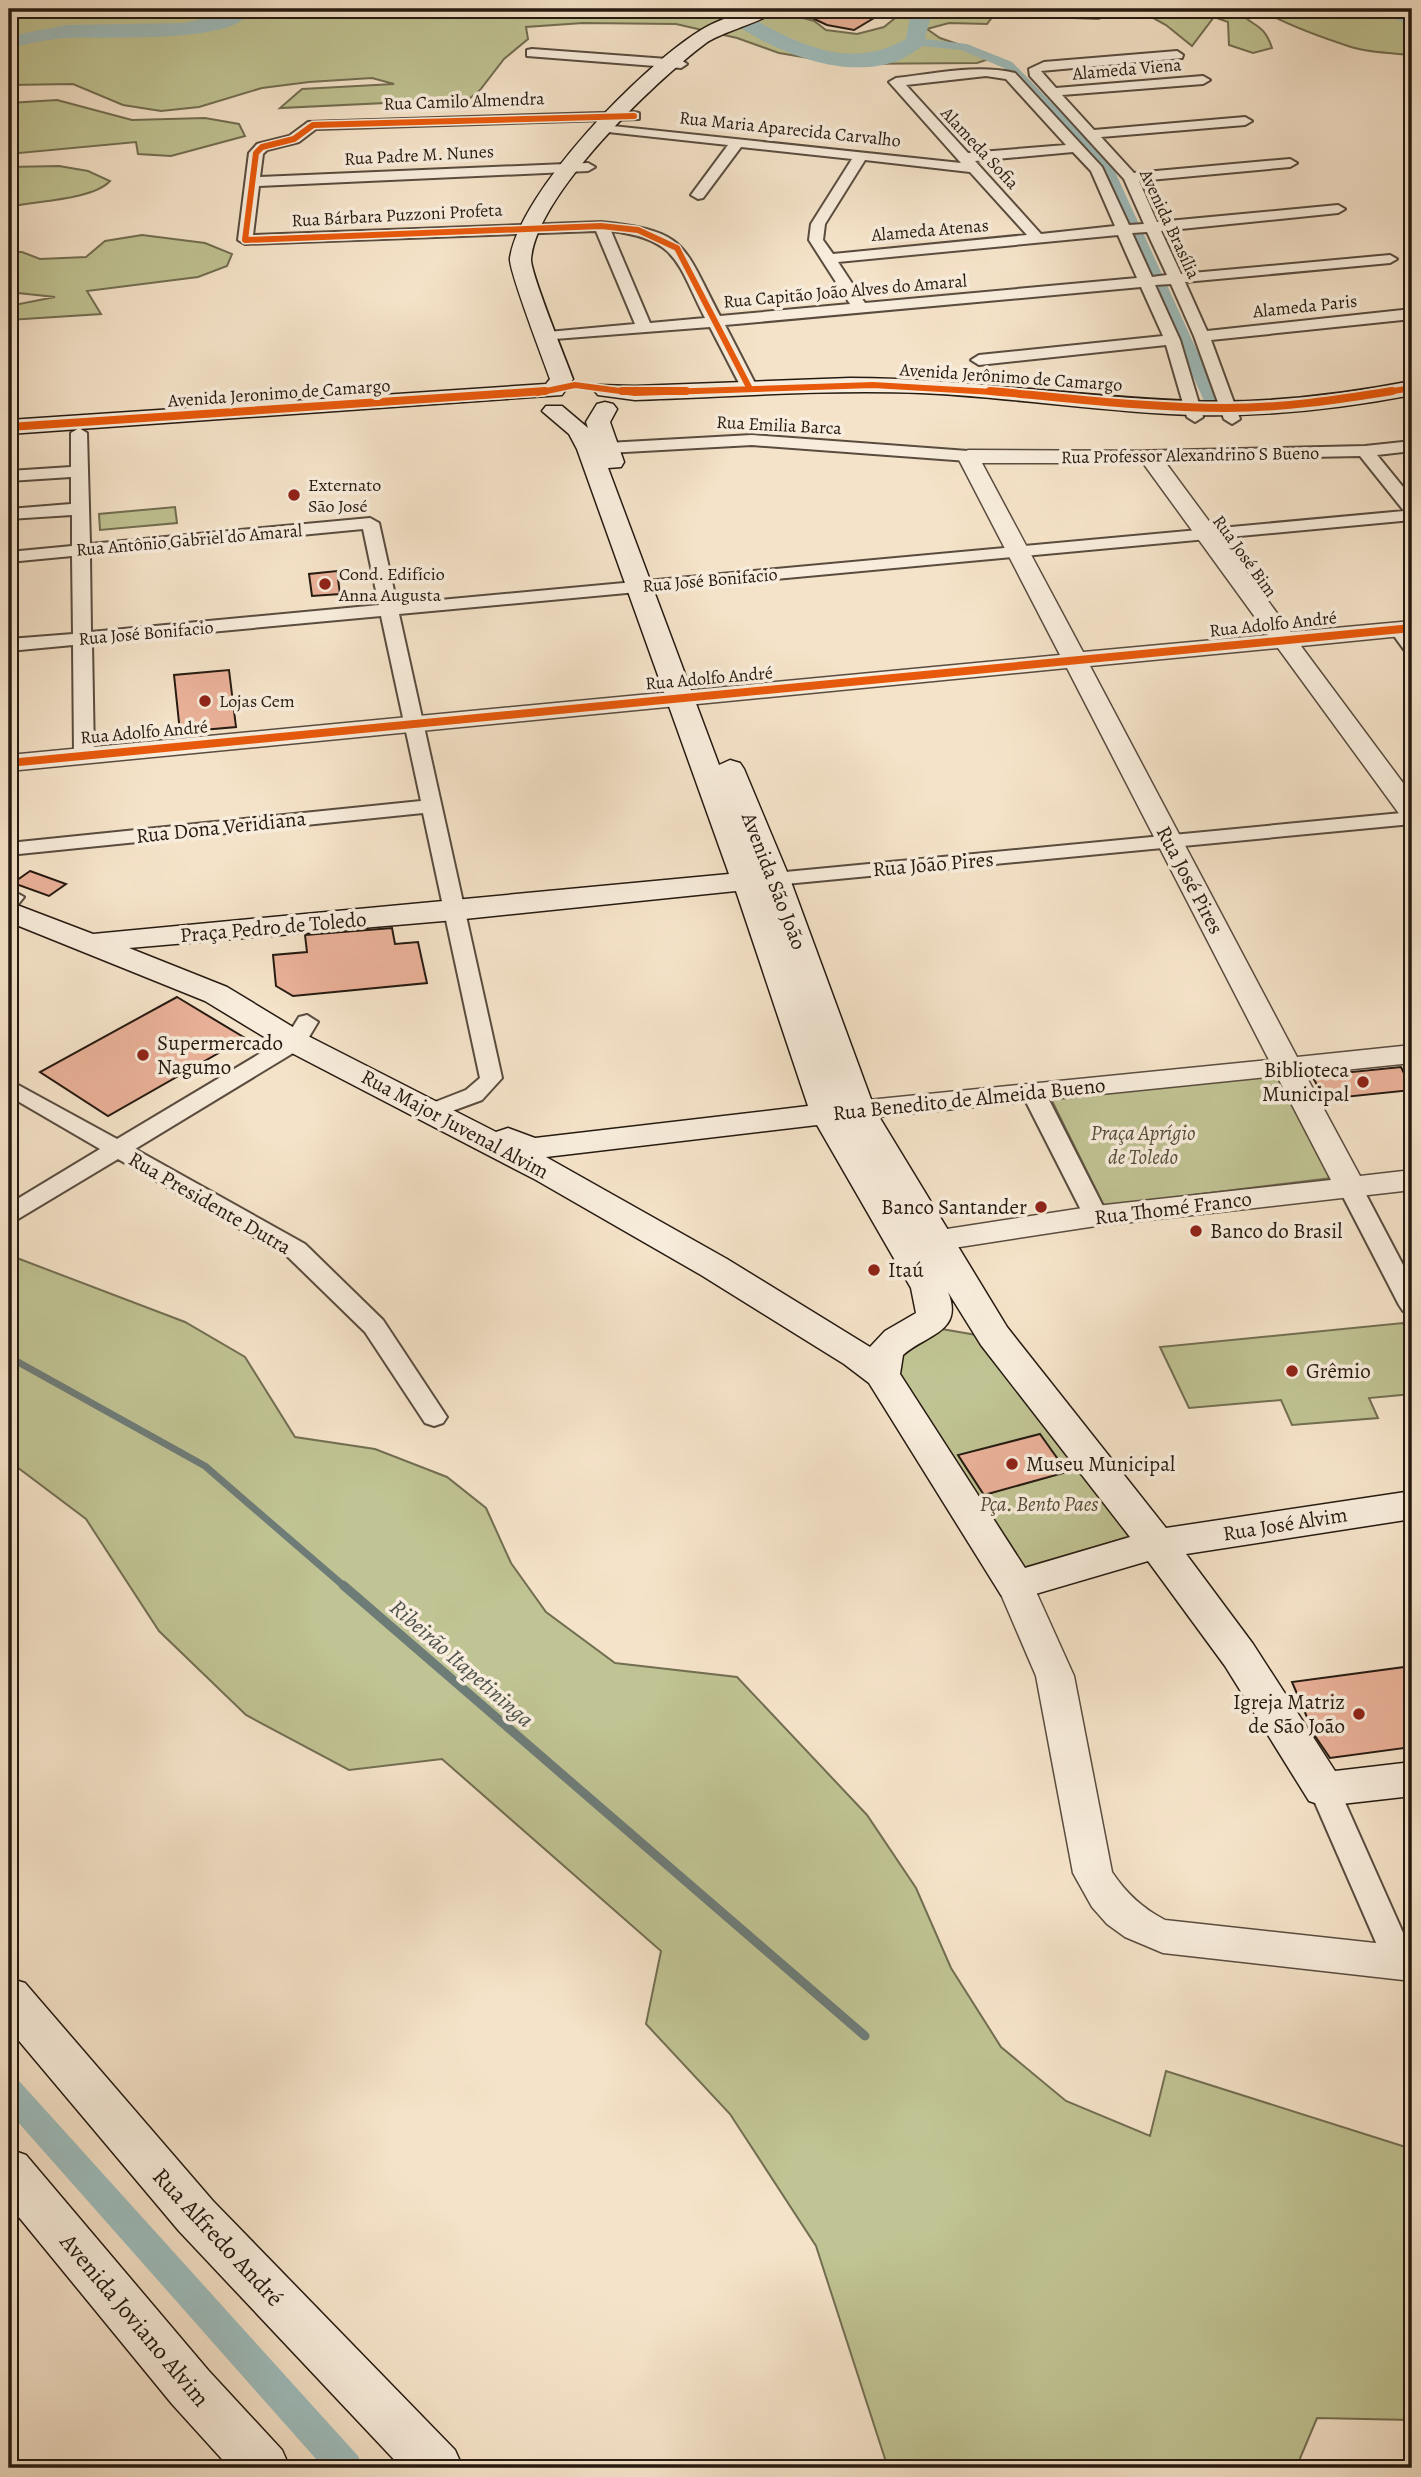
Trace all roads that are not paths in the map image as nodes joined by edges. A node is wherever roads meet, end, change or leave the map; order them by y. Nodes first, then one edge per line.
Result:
1 (768, 9) edge
2 (532, 52) dead end
3 (1177, 55) dead end
4 (677, 61) junction
5 (1202, 80) dead end
6 (896, 82) joint
7 (1054, 92) junction
8 (1245, 121) dead end
9 (611, 132) junction
10 (1093, 134) junction
11 (737, 142) junction
12 (1077, 148) junction
13 (861, 156) junction
14 (968, 163) junction
15 (1290, 163) dead end
16 (1130, 178) junction
17 (251, 182) junction
18 (698, 195) dead end
19 (1338, 209) dead end
20 (541, 226) junction
21 (601, 226) junction
22 (1137, 229) junction
23 (1038, 239) junction
24 (827, 259) junction
25 (1390, 259) dead end
26 (1172, 281) junction
27 (1149, 283) junction
28 (860, 309) junction
29 (1412, 314) edge
30 (714, 322) junction
31 (644, 328) junction
32 (556, 336) junction
33 (1202, 336) junction
34 (1172, 340) junction
35 (979, 360) dead end
36 (1412, 388) edge
37 (750, 389) junction
38 (605, 398) junction
39 (552, 400) junction
40 (1412, 400) edge
41 (1193, 413) junction
42 (1230, 414) junction
43 (9, 427) edge
44 (79, 433) junction
45 (9, 438) edge
46 (1412, 446) edge
47 (598, 448) junction
48 (1365, 451) junction
49 (968, 456) junction
50 (1149, 456) junction
51 (78, 472) junction
52 (9, 476) edge
53 (79, 509) junction
54 (1412, 509) edge
55 (9, 514) edge
56 (1412, 515) edge
57 (1206, 534) junction
58 (79, 550) junction
59 (1018, 551) junction
60 (9, 557) edge
61 (648, 586) junction
62 (390, 610) junction
63 (1408, 635) edge
64 (82, 639) junction
65 (1286, 641) junction
66 (9, 645) edge
67 (1076, 661) junction
68 (690, 698) junction
69 (415, 724) junction
70 (84, 755) junction
71 (9, 763) edge
72 (433, 806) junction
73 (1412, 815) edge
74 (1170, 841) junction
75 (9, 849) edge
76 (761, 880) junction
77 (10, 901) edge
78 (455, 911) junction
79 (130, 940) junction
80 (91, 942) junction
81 (301, 1032) junction
82 (1412, 1054) edge
83 (1288, 1067) junction
84 (9, 1088) edge
85 (1033, 1092) junction
86 (441, 1107) junction
87 (842, 1111) junction
88 (571, 1144) junction
89 (526, 1147) joint
90 (118, 1151) junction
91 (548, 1172) junction
92 (1412, 1180) edge
93 (1350, 1187) junction
94 (9, 1214) edge
95 (1096, 1216) junction
96 (934, 1241) junction
97 (1412, 1305) edge
98 (923, 1325) junction
99 (994, 1336) junction
100 (882, 1374) junction
101 (434, 1417) dead end
102 (1412, 1505) edge
103 (1157, 1544) junction
104 (1015, 1585) junction
105 (1412, 1779) edge
106 (1324, 1789) junction
107 (1406, 1962) edge
108 (9, 1997) edge
109 (9, 2170) edge
110 (264, 2468) edge
111 (437, 2468) edge

1 - 4 main road
2 - 4 street
3 - 7 street, Avenida Brasília
4 - 9 main road
5 - 7 street, Alameda Viena
6 - 12 street, Avenida Brasília
6 - 14 street, Alameda Sofia
7 - 10 street, Avenida Brasília
8 - 10 street
9 - 11 street, Rua Maria Aparecida Carvalho
9 - 17 street, Rua Padre M. Nunes
9 - 17 street, Rua Camilo Almendra
9 - 20 main road
10 - 16 street, Avenida Brasília
11 - 13 street, Rua Maria Aparecida Carvalho
11 - 18 street
12 - 14 street, Rua Maria Aparecida Carvalho
12 - 22 street, Avenida Brasília
13 - 14 street, Rua Maria Aparecida Carvalho
13 - 24 street
14 - 23 street, Alameda Sofia
15 - 16 street
16 - 22 street, Avenida Brasília
17 - 20 street, Rua Bárbara Puzzoni Profeta
19 - 22 street, Alameda Atenas
20 - 21 street, Rua Bárbara Puzzoni Profeta
20 - 32 main road
21 - 30 street, Rua Bárbara Puzzoni Profeta
21 - 31 street
22 - 23 street, Alameda Atenas
22 - 26 street, Avenida Brasília
22 - 27 street, Avenida Brasília
23 - 24 street, Alameda Atenas
24 - 28 street
25 - 26 street, Rua Capitão João Alves do Amaral
26 - 27 street, Rua Capitão João Alves do Amaral
26 - 33 street, Avenida Brasília
27 - 28 street, Rua Capitão João Alves do Amaral
27 - 34 street, Avenida Brasília
28 - 30 street, Rua Capitão João Alves do Amaral
29 - 33 street, Alameda Paris
30 - 31 street, Rua Capitão João Alves do Amaral
30 - 37 street, Rua Bárbara Puzzoni Profeta
31 - 32 street, Rua Capitão João Alves do Amaral
32 - 38 main road
32 - 39 main road
33 - 42 street, Avenida Brasília
34 - 35 street
34 - 41 street, Avenida Brasília
36 - 42 main road, Avenida Jerônimo de Camargo
37 - 38 main road, Avenida Jerônimo de Camargo
37 - 41 main road, Avenida Jerônimo de Camargo
38 - 39 main road
38 - 41 main road, Avenida Jerônimo de Camargo
38 - 47 main road, Avenida São João
39 - 43 main road, Avenida Jeronimo de Camargo
39 - 44 main road
39 - 47 main road, Avenida São João
40 - 42 main road, Avenida Jerônimo de Camargo
41 - 42 main road, Avenida Jerônimo de Camargo
44 - 45 main road
44 - 51 street
46 - 48 street, Rua Professor Alexandrino S Bueno
47 - 49 street, Rua Emilia Barca
47 - 61 main road, Avenida São João
48 - 50 street, Rua Professor Alexandrino S Bueno
48 - 54 street
49 - 50 street, Rua Professor Alexandrino S Bueno
49 - 59 street, Rua José Pires
50 - 57 street, Rua José Bim
51 - 52 street
51 - 53 street
53 - 55 street
53 - 58 street
56 - 57 street, Rua José Bonifacio
57 - 59 street, Rua José Bonifacio
57 - 65 street, Rua José Bim
58 - 60 street, Rua Antônio Gabriel do Amaral
58 - 62 street, Rua Antônio Gabriel do Amaral
58 - 64 street
59 - 61 street, Rua José Bonifacio
59 - 67 street, Rua José Pires
61 - 62 street, Rua José Bonifacio
61 - 68 main road, Avenida São João
62 - 64 street, Rua José Bonifacio
62 - 69 street
63 - 65 street, Rua Adolfo André
64 - 66 street, Rua José Bonifacio
64 - 70 street
65 - 67 street, Rua Adolfo André
65 - 73 street, Rua José Bim
67 - 68 street, Rua Adolfo André
67 - 74 street, Rua José Pires
68 - 69 street, Rua Adolfo André
68 - 76 main road, Avenida São João
69 - 70 street, Rua Adolfo André
69 - 72 street
70 - 71 street, Rua Adolfo André
72 - 75 street, Rua Dona Veridiana
72 - 78 street
73 - 74 street, Rua João Pires
74 - 76 street, Rua João Pires
74 - 83 street, Rua José Pires
76 - 78 main road, Rua João Pires
76 - 87 main road, Avenida São João
77 - 79 main road, Rua Major Juvenal Alvim
77 - 80 main road, Rua Major Juvenal Alvim
78 - 79 main road, Praça Pedro de Toledo
78 - 86 street
79 - 80 main road, Praça Pedro de Toledo
79 - 81 main road, Rua Major Juvenal Alvim
80 - 81 main road, Rua Major Juvenal Alvim
81 - 86 main road, Rua Major Juvenal Alvim
81 - 90 street
82 - 83 street, Rua Benedito de Almeida Bueno
83 - 85 street, Rua Benedito de Almeida Bueno
83 - 93 street, Rua José Pires
84 - 90 street, Rua Presidente Dutra
85 - 87 street, Rua Benedito de Almeida Bueno
85 - 95 street
86 - 89 main road, Rua Major Juvenal Alvim
86 - 91 main road, Rua Major Juvenal Alvim
87 - 88 main road, Rua Benedito de Almeida Bueno
87 - 96 main road, Avenida São João
87 - 98 main road, Avenida São João
88 - 89 main road, Rua Benedito de Almeida Bueno
88 - 91 main road
90 - 94 street
90 - 101 street, Rua Presidente Dutra
91 - 100 main road, Rua Major Juvenal Alvim
92 - 93 street, Rua Thomé Franco
93 - 95 street, Rua Thomé Franco
93 - 97 street, Rua José Pires
95 - 96 street, Rua Thomé Franco
96 - 99 main road, Avenida São João
98 - 99 main road
98 - 100 main road
99 - 103 main road, Avenida São João
100 - 104 main road
102 - 103 main road, Rua José Alvim
103 - 104 main road, Rua José Alvim
103 - 106 main road, Avenida São João
104 - 107 street
105 - 106 main road
106 - 107 street
108 - 111 main road, Rua Alfredo André
109 - 110 main road, Avenida Joviano Alvim

